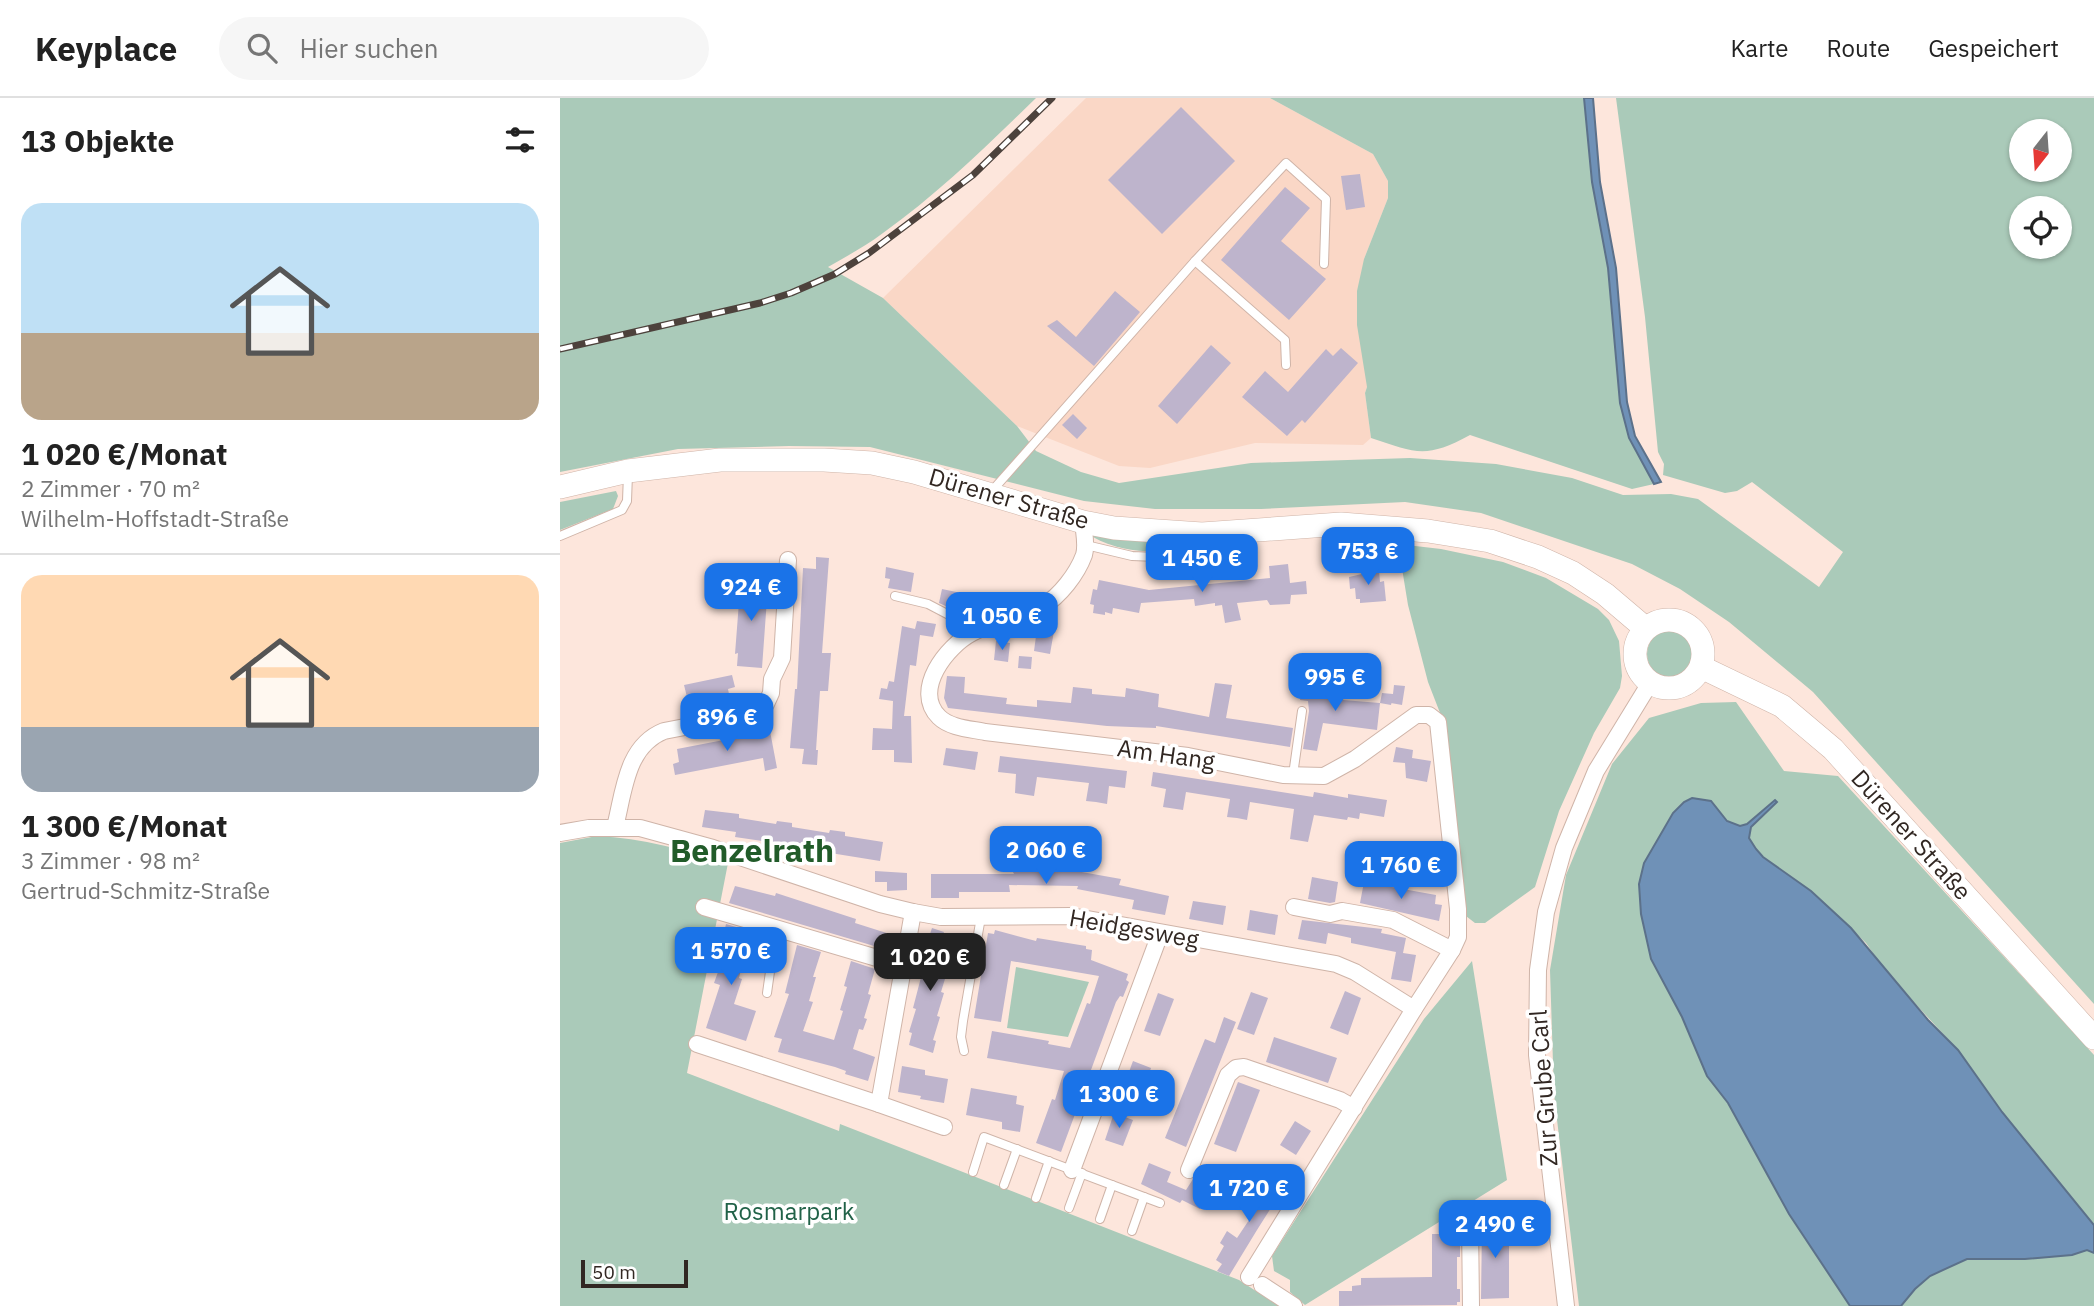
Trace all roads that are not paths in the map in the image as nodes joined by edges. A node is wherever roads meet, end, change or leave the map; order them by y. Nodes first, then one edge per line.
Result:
1 (1195, 261) junction
2 (1324, 264) dead end
3 (1286, 365) dead end
4 (628, 471) junction
5 (560, 487) edge
6 (989, 494) junction
7 (1083, 522) junction
8 (1231, 532) junction
9 (560, 536) edge
10 (1086, 545) junction
11 (788, 560) dead end
12 (895, 596) dead end
13 (1645, 628) junction
14 (970, 633) junction
15 (1701, 667) junction
16 (1650, 683) junction
17 (1302, 711) dead end
18 (1293, 775) junction
19 (615, 827) junction
20 (560, 833) edge
21 (704, 907) dead end
22 (1294, 907) dead end
23 (914, 912) junction
24 (981, 917) junction
25 (776, 929) junction
26 (1160, 934) junction
27 (1455, 944) junction
28 (904, 966) junction
29 (767, 993) dead end
30 (1414, 1009) junction
31 (2094, 1038) edge
32 (696, 1044) dead end
33 (964, 1051) dead end
34 (879, 1104) junction
35 (1354, 1108) junction
36 (944, 1127) dead end
37 (1017, 1149) junction
38 (1049, 1161) junction
39 (1189, 1170) dead end
40 (973, 1172) dead end
41 (1077, 1172) junction
42 (1004, 1185) dead end
43 (1112, 1185) junction
44 (1144, 1197) junction
45 (1036, 1198) dead end
46 (1160, 1203) dead end
47 (1069, 1208) dead end
48 (1100, 1219) dead end
49 (1471, 1222) dead end
50 (1132, 1231) dead end
51 (1294, 1306) edge
52 (1471, 1306) edge
53 (1566, 1306) edge

1 - 2 lane
1 - 3 lane
1 - 6 lane
4 - 5 main road, Dürener Straße
4 - 6 main road, Dürener Straße
4 - 9 lane
6 - 7 main road, Dürener Straße
7 - 8 main road, Dürener Straße
7 - 10 street
8 - 10 lane
8 - 13 main road, Dürener Straße
10 - 14 street, Am Hang
11 - 19 street
12 - 14 lane
13 - 15 main road
13 - 16 main road
14 - 18 street, Am Hang
15 - 16 main road
15 - 31 main road, Dürener Straße
16 - 53 street, Zur Grube Carl
17 - 18 lane
18 - 27 street, Am Hang
19 - 20 street, Heidgesweg
19 - 23 street, Heidgesweg
21 - 25 street
22 - 27 street
23 - 24 street, Heidgesweg
23 - 28 street
24 - 26 street, Heidgesweg
24 - 33 lane
25 - 28 street
25 - 29 lane
26 - 30 street, Heidgesweg
26 - 41 street
27 - 30 street
28 - 34 street
30 - 35 street
32 - 34 street
34 - 36 street
35 - 39 street
35 - 51 street
37 - 38 lane
37 - 40 lane
37 - 42 lane
38 - 41 lane
38 - 45 lane
41 - 43 lane
41 - 47 lane
43 - 44 lane
43 - 48 lane
44 - 46 lane
44 - 50 lane
49 - 52 street

